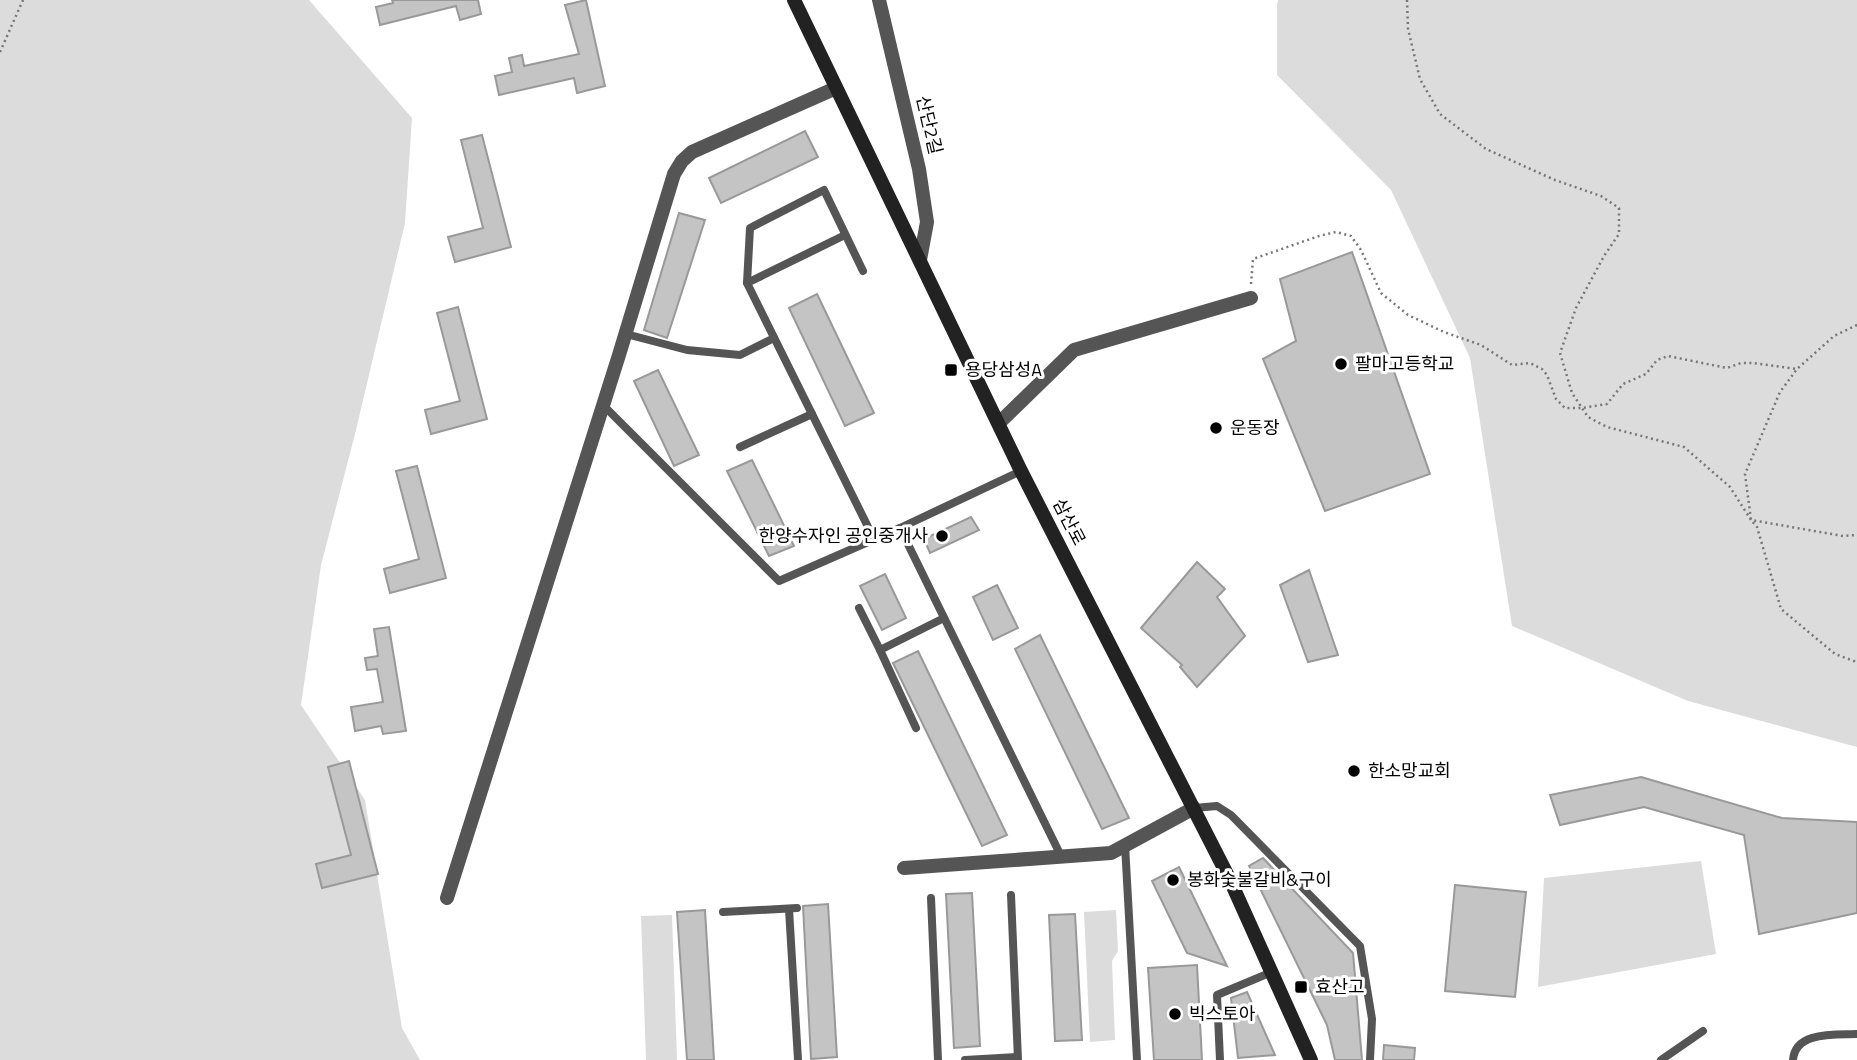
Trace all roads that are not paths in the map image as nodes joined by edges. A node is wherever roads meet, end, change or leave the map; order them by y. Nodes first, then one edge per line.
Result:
1 (794, 0) edge
2 (879, 0) edge
3 (836, 88) junction
4 (845, 235) junction
5 (920, 260) junction
6 (863, 271) dead end
7 (747, 283) junction
8 (1251, 298) road end
9 (626, 334) junction
10 (774, 338) junction
11 (603, 405) junction
12 (812, 414) junction
13 (999, 424) junction
14 (740, 447) dead end
15 (1021, 471) junction
16 (900, 528) junction
17 (874, 539) junction
18 (859, 608) dead end
19 (944, 618) junction
20 (880, 649) junction
21 (916, 728) dead end
22 (1194, 808) junction
23 (1125, 845) junction
24 (1060, 856) junction
25 (904, 868) dead end
26 (1011, 895) dead end
27 (447, 898) dead end
28 (931, 898) dead end
29 (723, 912) dead end
30 (1272, 972) junction
31 (1703, 1031) dead end
32 (1857, 1034) edge
33 (1017, 1058) edge
34 (798, 1060) edge
35 (938, 1060) edge
36 (965, 1060) edge
37 (1137, 1060) edge
38 (1220, 1060) edge
39 (1311, 1060) edge
40 (1370, 1060) edge
41 (1661, 1060) edge
42 (1793, 1060) edge

1 - 3 main road, 삼산로
2 - 5 street, 산단2길
3 - 5 main road, 삼산로
3 - 9 street
4 - 6 lane
4 - 7 lane
4 - 7 lane
5 - 13 main road, 삼산로
7 - 10 lane
8 - 13 street
9 - 10 lane
9 - 11 street
10 - 12 lane
11 - 17 lane
11 - 27 street
12 - 14 lane
12 - 17 lane
13 - 15 main road, 삼산로
15 - 16 lane
15 - 22 main road, 삼산로
16 - 17 lane
16 - 19 lane
18 - 20 lane
19 - 20 lane
19 - 24 lane
20 - 21 lane
22 - 23 street
22 - 30 main road, 삼산로
22 - 40 lane
23 - 24 street
23 - 37 lane
24 - 25 street
26 - 33 lane
28 - 35 lane
29 - 34 lane
30 - 38 lane
30 - 39 main road, 삼산로
31 - 41 lane
32 - 42 lane
33 - 36 lane

